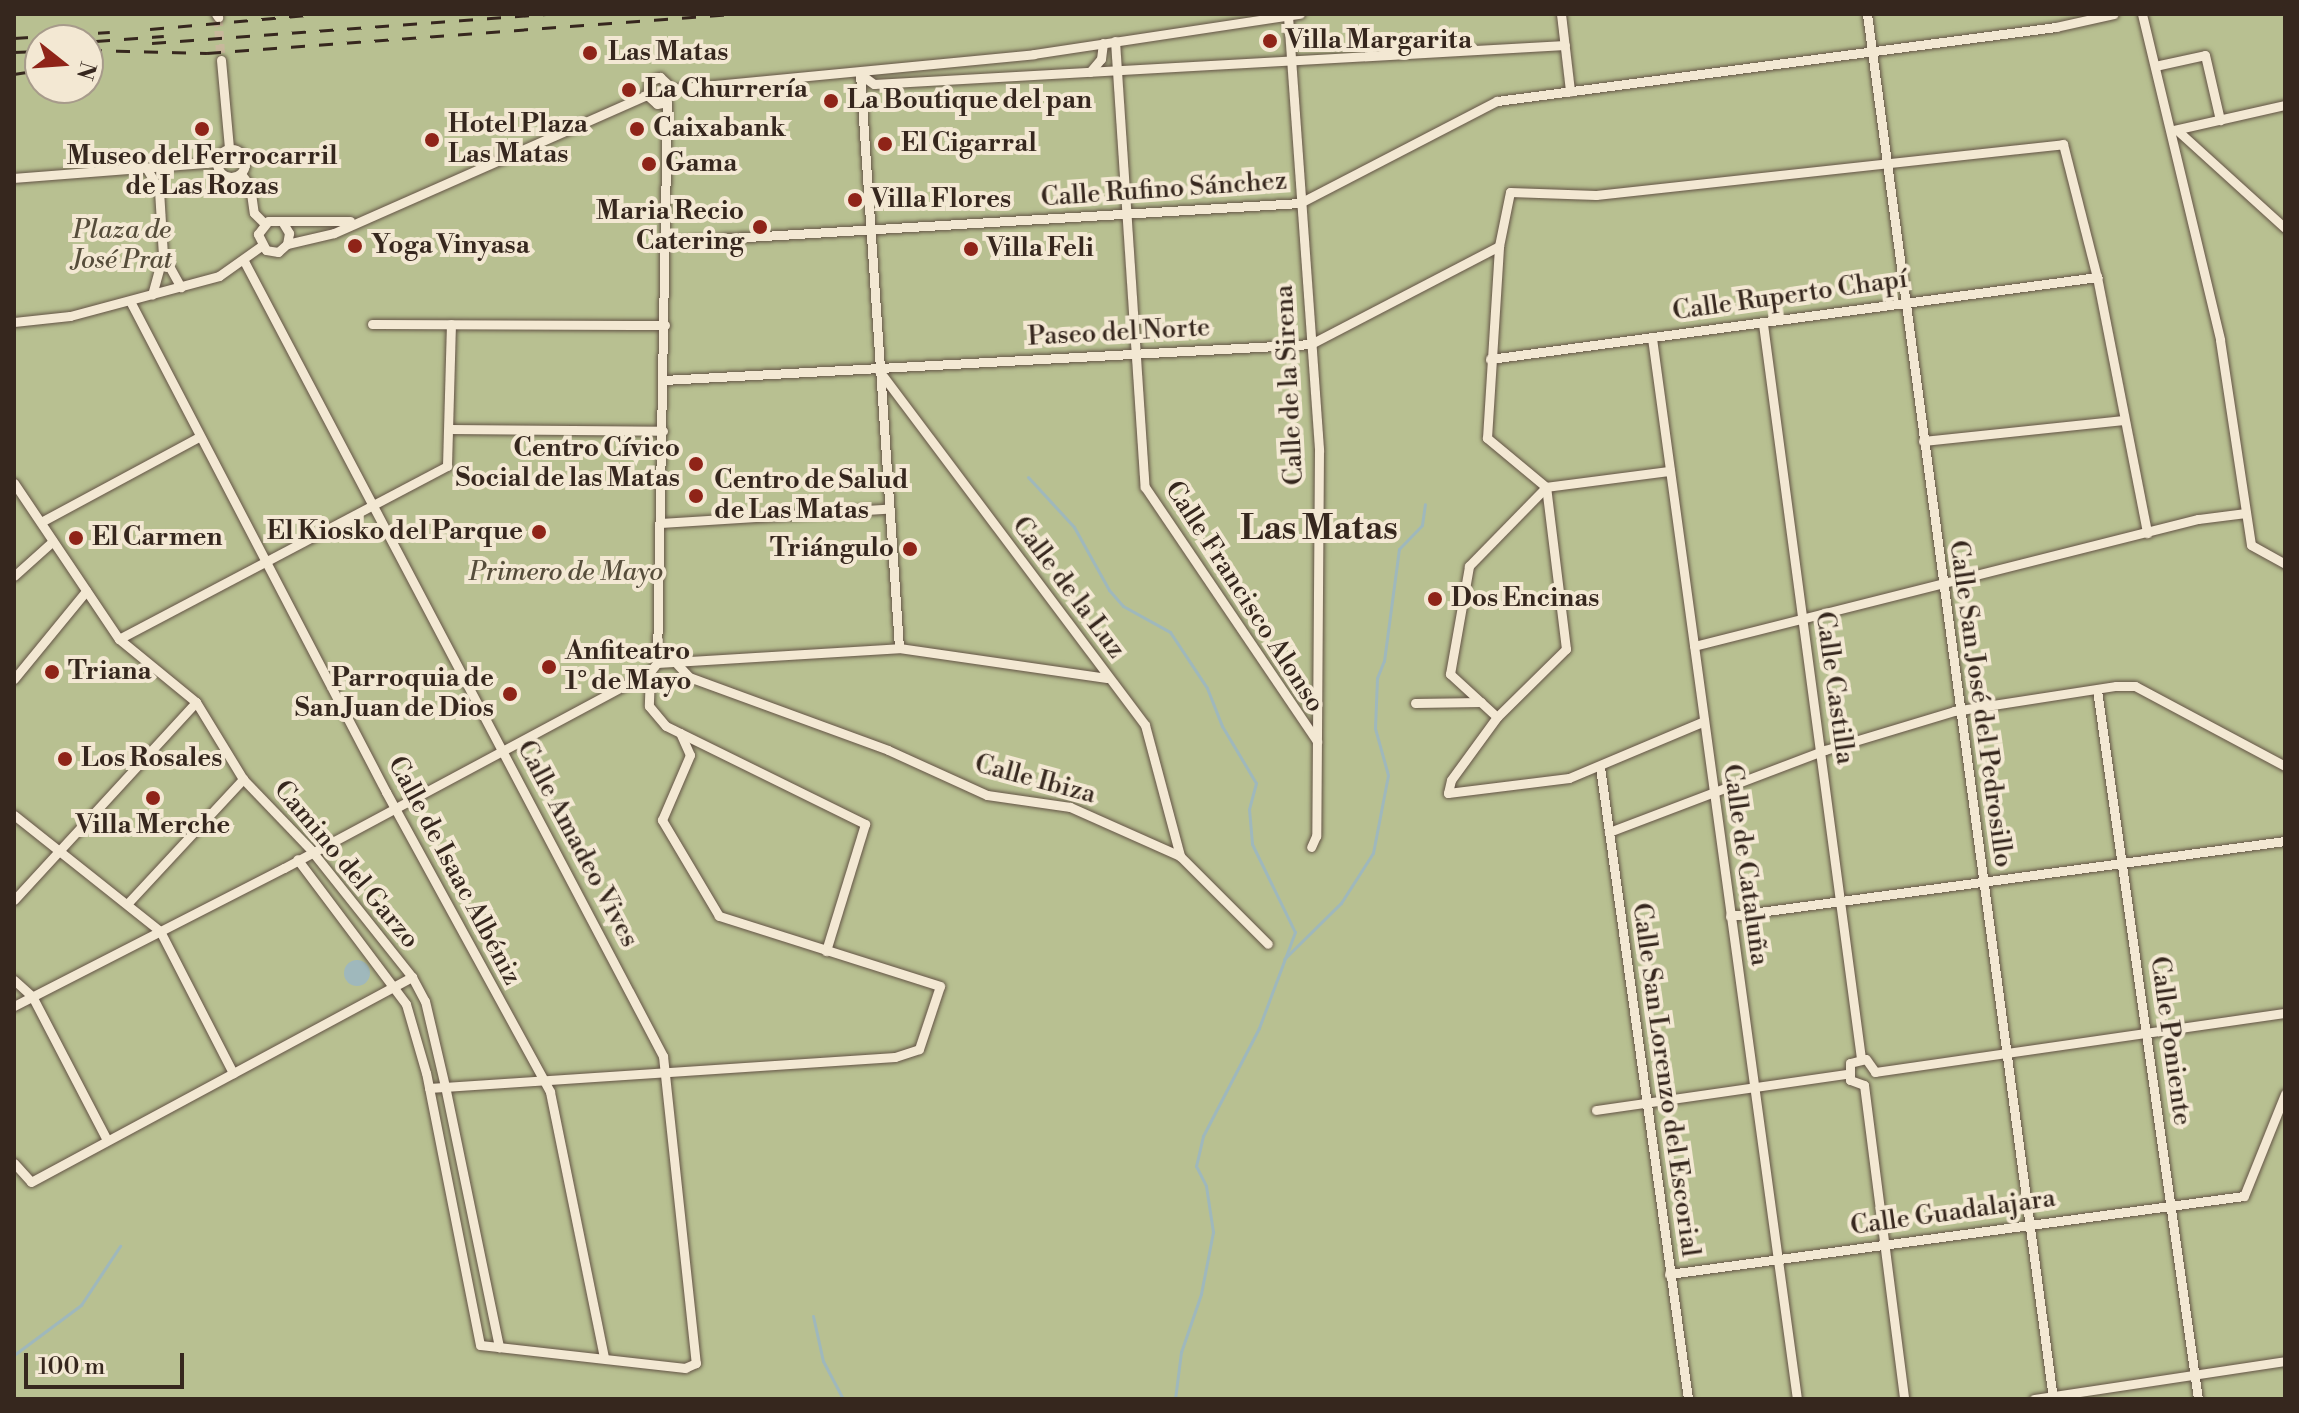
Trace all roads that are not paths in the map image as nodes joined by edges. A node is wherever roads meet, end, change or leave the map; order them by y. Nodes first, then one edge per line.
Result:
1 (1300, 14) edge
2 (1561, 14) edge
3 (1867, 14) edge
4 (2114, 14) edge
5 (2142, 14) edge
6 (1288, 16) edge
7 (1115, 41) junction
8 (1103, 43) junction
9 (1565, 45) junction
10 (1872, 51) junction
11 (221, 60) tunnel mouth
12 (1290, 62) junction
13 (2155, 66) junction
14 (1090, 72) junction
15 (1117, 72) junction
16 (860, 74) junction
17 (673, 89) junction
18 (1570, 91) junction
19 (647, 95) junction
20 (667, 102) junction
21 (2285, 105) edge
22 (2220, 120) junction
23 (2175, 130) junction
24 (229, 148) junction
25 (216, 162) junction
26 (1886, 166) junction
27 (167, 167) junction
28 (147, 169) junction
29 (241, 174) junction
30 (14, 178) edge
31 (159, 190) junction
32 (1300, 203) junction
33 (1123, 214) junction
34 (353, 221) junction
35 (264, 223) junction
36 (283, 223) junction
37 (2285, 228) edge
38 (871, 229) junction
39 (666, 242) junction
40 (287, 244) junction
41 (261, 246) junction
42 (1499, 246) junction
43 (163, 255) junction
44 (244, 261) junction
45 (2097, 277) junction
46 (181, 287) junction
47 (152, 295) junction
48 (130, 301) junction
49 (1905, 303) junction
50 (14, 322) edge
51 (372, 324) dead end
52 (451, 324) junction
53 (1763, 324) junction
54 (665, 325) junction
55 (1652, 338) junction
56 (1311, 344) junction
57 (1134, 354) junction
58 (1490, 359) junction
59 (877, 368) junction
60 (664, 380) junction
61 (2124, 420) junction
62 (449, 429) junction
63 (663, 431) junction
64 (199, 437) junction
65 (1923, 441) junction
66 (1670, 471) junction
67 (14, 483) edge
68 (1546, 487) junction
69 (18, 496) edge
70 (373, 505) junction
71 (886, 509) junction
72 (2246, 513) junction
73 (41, 522) junction
74 (661, 523) junction
75 (2147, 533) junction
76 (53, 541) junction
77 (266, 562) junction
78 (2285, 564) edge
79 (14, 576) edge
80 (1941, 584) junction
81 (86, 591) junction
82 (1802, 619) junction
83 (119, 639) junction
84 (1694, 646) junction
85 (899, 648) junction
86 (677, 664) junction
87 (653, 668) junction
88 (1107, 678) junction
89 (14, 679) edge
90 (2097, 690) junction
91 (196, 702) junction
92 (1481, 702) junction
93 (1415, 703) dead end
94 (1958, 710) junction
95 (1497, 717) junction
96 (1702, 722) junction
97 (680, 733) junction
98 (1317, 741) junction
99 (503, 749) junction
100 (1821, 751) junction
101 (2285, 766) edge
102 (1600, 767) junction
103 (243, 779) junction
104 (1714, 793) junction
105 (394, 807) junction
106 (14, 815) edge
107 (1609, 832) junction
108 (2285, 841) edge
109 (1311, 847) dead end
110 (311, 850) junction
111 (59, 851) junction
112 (1180, 856) junction
113 (297, 859) junction
114 (2123, 863) junction
115 (1982, 883) junction
116 (14, 900) edge
117 (1839, 902) junction
118 (127, 904) junction
119 (1730, 916) junction
120 (160, 931) junction
121 (1268, 944) dead end
122 (826, 951) junction
123 (412, 977) junction
124 (14, 980) edge
125 (398, 986) junction
126 (32, 996) junction
127 (14, 1006) edge
128 (2285, 1013) edge
129 (2147, 1034) junction
130 (2006, 1054) junction
131 (1861, 1058) junction
132 (668, 1071) junction
133 (1875, 1072) junction
134 (233, 1073) junction
135 (1847, 1074) junction
136 (543, 1080) junction
137 (1864, 1085) junction
138 (445, 1086) junction
139 (1754, 1087) junction
140 (429, 1088) junction
141 (2285, 1094) edge
142 (1644, 1103) junction
143 (1596, 1110) dead end
144 (106, 1138) junction
145 (14, 1163) edge
146 (2171, 1206) junction
147 (2029, 1225) junction
148 (1884, 1244) junction
149 (1776, 1258) junction
150 (1669, 1274) junction
151 (499, 1347) junction
152 (604, 1358) junction
153 (2285, 1361) edge
154 (2194, 1375) junction
155 (2052, 1398) edge
156 (1688, 1399) edge
157 (1797, 1399) edge
158 (1904, 1399) edge
159 (2034, 1399) edge
160 (2198, 1399) edge

1 - 6 street
2 - 9 street
3 - 10 street, Calle San José del Pedrosillo
4 - 10 street, Calle Rufino Sánchez
5 - 13 street
6 - 7 street
6 - 12 street, Calle de la Sirena
7 - 8 street
7 - 15 street, Calle Francisco Alonso
8 - 14 street
8 - 16 street
9 - 12 street
9 - 18 street
10 - 18 street, Calle Rufino Sánchez
10 - 26 street, Calle San José del Pedrosillo
11 - 24 street
12 - 15 street
12 - 32 street, Calle de la Sirena
13 - 22 street
13 - 23 street
14 - 15 street
14 - 16 street
15 - 33 street, Calle Francisco Alonso
16 - 17 street
16 - 38 street
17 - 19 street
17 - 20 street
18 - 32 street, Calle Rufino Sánchez
19 - 20 street
19 - 34 street
20 - 39 street
21 - 22 street
22 - 23 street
23 - 37 street
23 - 72 street
24 - 25 street
24 - 29 street
25 - 27 street
25 - 29 street
26 - 42 street
26 - 45 street
26 - 49 street, Calle San José del Pedrosillo
27 - 28 street
27 - 31 street
28 - 30 street
28 - 31 street
29 - 35 street
31 - 43 street
32 - 33 street, Calle Rufino Sánchez
32 - 56 street, Calle de la Sirena
33 - 38 street, Calle Rufino Sánchez
33 - 57 street, Calle Francisco Alonso
34 - 36 street
34 - 40 street
35 - 36 street
35 - 41 street
36 - 40 street
38 - 39 street, Calle Rufino Sánchez
38 - 59 street
39 - 54 street
40 - 41 street
41 - 44 street
42 - 56 street, Paseo del Norte
42 - 58 street
43 - 46 street
43 - 47 street
44 - 46 street
44 - 70 street, Calle Amadeo Vives
45 - 49 street, Calle Ruperto Chapí
45 - 61 street
46 - 47 street
47 - 48 street
48 - 50 street
48 - 64 street, Calle de Isaac Albéniz
49 - 53 street, Calle Ruperto Chapí
49 - 65 street, Calle San José del Pedrosillo
51 - 52 street
52 - 54 street
52 - 62 street
53 - 55 street, Calle Ruperto Chapí
53 - 82 street, Calle Castilla
54 - 60 street
55 - 58 street, Calle Ruperto Chapí
55 - 66 street, Calle de Cataluña
56 - 57 street, Paseo del Norte
56 - 98 street, Calle de la Sirena
57 - 59 street, Paseo del Norte
57 - 98 street, Calle Francisco Alonso
58 - 68 street
59 - 60 street, Paseo del Norte
59 - 71 street
59 - 88 street, Calle de la Luz
60 - 63 street
61 - 65 street
61 - 75 street
62 - 63 street
62 - 70 street
63 - 74 street
64 - 73 street
64 - 77 street, Calle de Isaac Albéniz
65 - 80 street, Calle San José del Pedrosillo
66 - 68 street
66 - 84 street, Calle de Cataluña
67 - 69 street, Camino del Garzo
68 - 92 street
68 - 95 street
69 - 73 street, Camino del Garzo
70 - 77 street
70 - 99 street, Calle Amadeo Vives
71 - 74 street
71 - 85 street
72 - 75 street
72 - 78 street
73 - 76 street, Camino del Garzo
74 - 87 street
75 - 80 street
76 - 79 street
76 - 81 street, Camino del Garzo
77 - 83 street
77 - 105 street, Calle de Isaac Albéniz
80 - 82 street
80 - 94 street, Calle San José del Pedrosillo
81 - 83 street, Camino del Garzo
81 - 89 street
82 - 84 street
82 - 100 street, Calle Castilla
83 - 91 street, Camino del Garzo
84 - 96 street, Calle de Cataluña
85 - 86 street
85 - 88 street
86 - 87 street
86 - 112 street, Calle Ibiza
87 - 97 street
87 - 99 street
88 - 112 street, Calle de la Luz
90 - 94 street
90 - 101 street
90 - 114 street, Calle Poniente
91 - 103 street, Camino del Garzo
91 - 111 street
92 - 93 street
92 - 95 street
94 - 100 street
94 - 115 street, Calle San José del Pedrosillo
95 - 102 street
96 - 102 street
96 - 104 street, Calle de Cataluña
97 - 122 street
97 - 122 street
98 - 109 street, Calle de la Sirena
99 - 105 street
99 - 132 street, Calle Amadeo Vives
100 - 104 street
100 - 117 street, Calle Castilla
102 - 107 street, Calle San Lorenzo del Escorial
103 - 110 street, Camino del Garzo
103 - 118 street
104 - 107 street
104 - 119 street, Calle de Cataluña
105 - 110 street
105 - 136 street, Calle de Isaac Albéniz
106 - 111 street
107 - 142 street, Calle San Lorenzo del Escorial
108 - 114 street
110 - 113 street
110 - 123 street, Camino del Garzo
111 - 116 street
111 - 118 street
112 - 121 street, Calle Ibiza
113 - 120 street
113 - 125 street, Camino del Garzo
114 - 115 street
114 - 129 street, Calle Poniente
115 - 117 street
115 - 130 street, Calle San José del Pedrosillo
117 - 119 street
117 - 131 street, Calle Castilla
118 - 120 street
119 - 139 street, Calle de Cataluña
120 - 126 street
120 - 134 street
122 - 132 street
123 - 125 street
123 - 138 street, Camino del Garzo
124 - 126 street
125 - 134 street
125 - 140 street, Camino del Garzo
126 - 127 street
126 - 144 street
128 - 129 street
129 - 130 street
129 - 146 street, Calle Poniente
130 - 133 street
130 - 147 street, Calle San José del Pedrosillo
131 - 133 street
131 - 135 street
132 - 136 street
132 - 152 street, Calle Amadeo Vives
133 - 137 street
134 - 144 street
135 - 137 street
135 - 139 street
136 - 138 street
136 - 152 street, Calle de Isaac Albéniz
137 - 148 street
138 - 140 street
138 - 151 street, Camino del Garzo
139 - 142 street
139 - 149 street, Calle de Cataluña
140 - 151 street, Camino del Garzo
141 - 146 street, Calle Guadalajara
142 - 143 street
142 - 150 street, Calle San Lorenzo del Escorial
144 - 145 street
146 - 147 street, Calle Guadalajara
146 - 154 street, Calle Poniente
147 - 148 street, Calle Guadalajara
147 - 155 street, Calle San José del Pedrosillo
148 - 149 street, Calle Guadalajara
148 - 158 street
149 - 150 street, Calle Guadalajara
149 - 157 street, Calle de Cataluña
150 - 156 street, Calle San Lorenzo del Escorial
151 - 152 street
153 - 154 street
154 - 155 street
154 - 160 street, Calle Poniente
155 - 159 street

